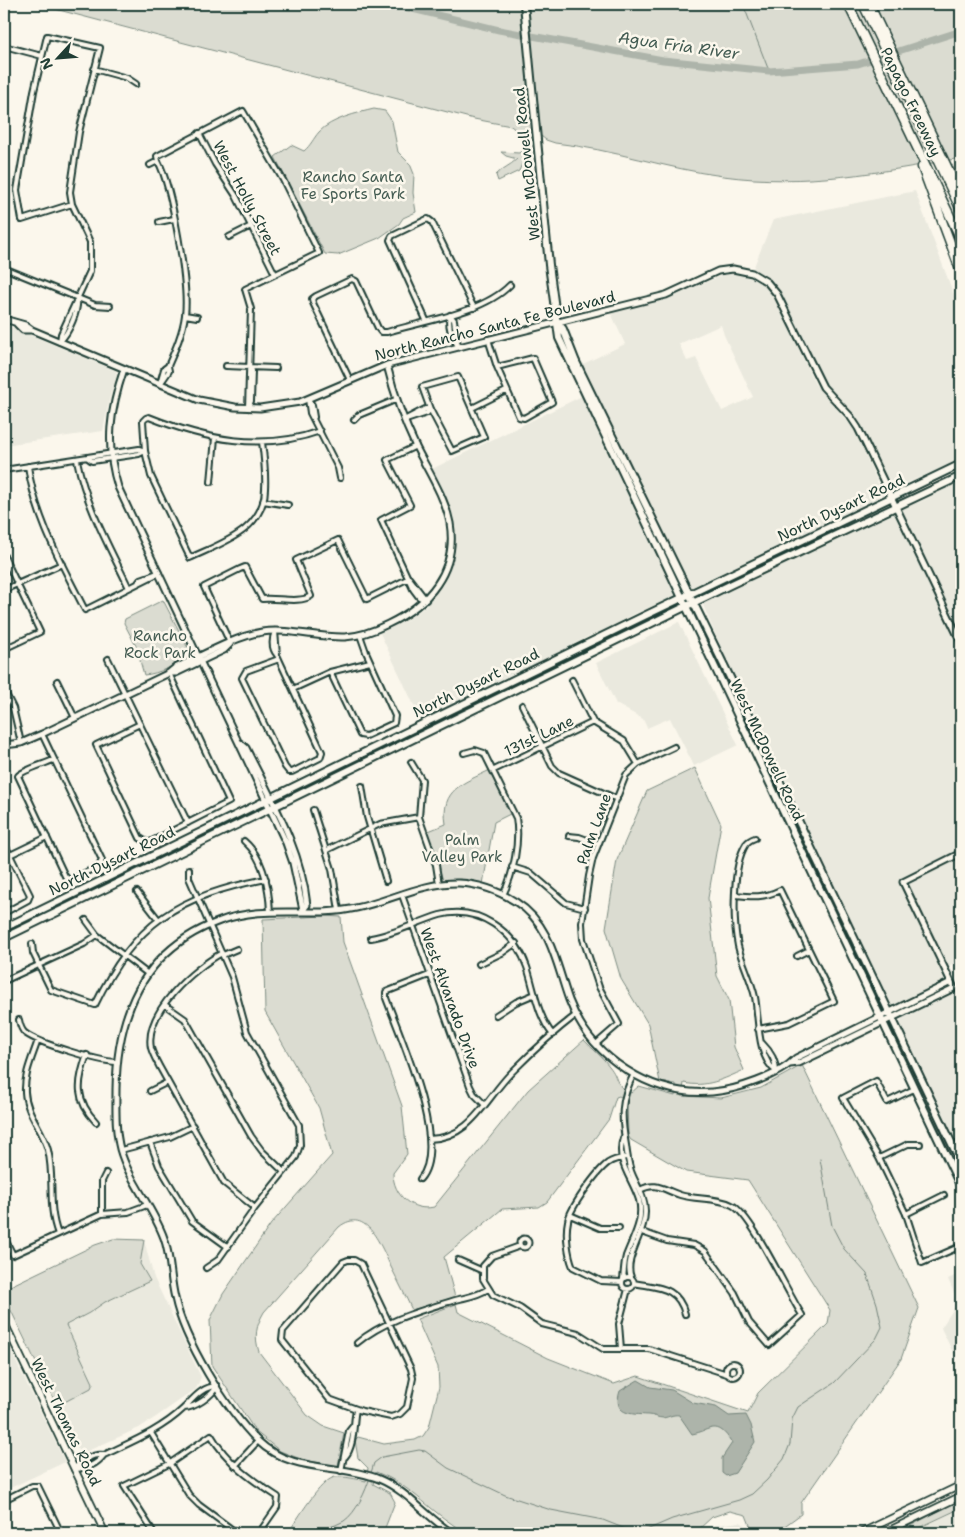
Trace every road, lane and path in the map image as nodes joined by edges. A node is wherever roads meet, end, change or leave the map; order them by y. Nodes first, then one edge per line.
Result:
1 (524, 4) edge
2 (848, 4) edge
3 (863, 4) edge
4 (869, 4) edge
5 (4, 46) edge
6 (42, 56) junction
7 (94, 70) junction
8 (136, 84) dead end
9 (199, 133) junction
10 (158, 161) junction
11 (150, 165) dead end
12 (947, 173) junction
13 (928, 176) junction
14 (961, 187) edge
15 (961, 196) edge
16 (72, 204) junction
17 (961, 210) edge
18 (174, 219) junction
19 (159, 222) dead end
20 (252, 226) junction
21 (229, 238) dead end
22 (961, 239) edge
23 (4, 268) edge
24 (961, 272) edge
25 (275, 274) junction
26 (510, 285) dead end
27 (78, 298) junction
28 (110, 306) dead end
29 (474, 308) junction
30 (185, 315) junction
31 (450, 315) junction
32 (197, 317) dead end
33 (4, 319) edge
34 (426, 320) junction
35 (557, 322) junction
36 (488, 339) junction
37 (60, 342) junction
38 (458, 346) junction
39 (387, 365) junction
40 (226, 366) dead end
41 (250, 367) junction
42 (497, 367) junction
43 (276, 368) dead end
44 (124, 369) junction
45 (350, 380) junction
46 (160, 384) junction
47 (506, 391) junction
48 (308, 399) junction
49 (395, 400) junction
50 (248, 408) junction
51 (472, 408) junction
52 (430, 409) junction
53 (354, 420) dead end
54 (404, 420) junction
55 (320, 431) junction
56 (215, 438) junction
57 (262, 442) junction
58 (416, 446) junction
59 (145, 451) junction
60 (111, 456) junction
61 (77, 460) junction
62 (961, 464) edge
63 (28, 466) junction
64 (4, 470) edge
65 (961, 476) edge
66 (340, 478) dead end
67 (212, 482) dead end
68 (891, 498) junction
69 (263, 502) junction
70 (288, 505) dead end
71 (895, 506) junction
72 (4, 556) edge
73 (62, 564) junction
74 (159, 573) junction
75 (409, 578) junction
76 (18, 585) junction
77 (129, 588) junction
78 (4, 590) edge
79 (685, 596) junction
80 (426, 600) junction
81 (689, 604) junction
82 (276, 631) junction
83 (360, 635) junction
84 (961, 642) edge
85 (230, 644) junction
86 (4, 649) edge
87 (278, 657) junction
88 (108, 659) dead end
89 (200, 659) junction
90 (370, 662) junction
91 (330, 672) junction
92 (169, 674) junction
93 (572, 680) dead end
94 (57, 681) dead end
95 (293, 689) junction
96 (5, 692) dead end
97 (125, 694) junction
98 (522, 705) dead end
99 (75, 718) junction
100 (593, 722) junction
101 (140, 724) junction
102 (42, 734) junction
103 (21, 743) junction
104 (4, 745) edge
105 (674, 746) dead end
106 (542, 747) junction
107 (464, 753) dead end
108 (53, 760) junction
109 (412, 762) dead end
110 (638, 764) junction
111 (494, 770) junction
112 (362, 786) dead end
113 (268, 799) junction
114 (618, 799) junction
115 (272, 807) junction
116 (792, 807) junction
117 (313, 810) dead end
118 (782, 812) junction
119 (419, 817) junction
120 (188, 823) junction
121 (371, 829) junction
122 (569, 836) dead end
123 (47, 837) junction
124 (755, 838) dead end
125 (244, 841) dead end
126 (4, 843) edge
127 (598, 844) junction
128 (327, 850) junction
129 (961, 853) edge
130 (10, 855) junction
131 (512, 867) junction
132 (189, 869) dead end
133 (266, 879) junction
134 (386, 881) dead end
135 (439, 884) junction
136 (137, 892) dead end
137 (402, 895) junction
138 (504, 895) junction
139 (735, 895) junction
140 (197, 898) junction
141 (584, 908) junction
142 (303, 910) junction
143 (339, 910) junction
144 (270, 912) junction
145 (4, 913) edge
146 (86, 920) dead end
147 (158, 920) junction
148 (209, 925) junction
149 (412, 925) junction
150 (4, 928) edge
151 (97, 935) junction
152 (4, 938) edge
153 (371, 938) dead end
154 (516, 943) junction
155 (32, 944) dead end
156 (236, 949) dead end
157 (809, 950) junction
158 (222, 954) junction
159 (123, 956) junction
160 (796, 956) dead end
161 (479, 964) dead end
162 (38, 965) junction
163 (148, 974) junction
164 (429, 975) junction
165 (4, 981) edge
166 (951, 982) junction
167 (535, 994) junction
168 (165, 1005) junction
169 (889, 1012) junction
170 (496, 1015) dead end
171 (576, 1016) junction
172 (892, 1019) junction
173 (19, 1020) dead end
174 (881, 1020) junction
175 (758, 1029) junction
176 (553, 1035) junction
177 (38, 1040) junction
178 (596, 1044) junction
179 (87, 1055) junction
180 (116, 1062) junction
181 (776, 1071) junction
182 (634, 1074) junction
183 (168, 1082) junction
184 (914, 1089) junction
185 (150, 1091) dead end
186 (485, 1105) junction
187 (96, 1122) dead end
188 (193, 1126) junction
189 (429, 1139) junction
190 (150, 1142) junction
191 (920, 1144) dead end
192 (121, 1150) junction
193 (624, 1158) junction
194 (879, 1158) junction
195 (961, 1163) edge
196 (284, 1172) junction
197 (106, 1173) dead end
198 (420, 1178) dead end
199 (961, 1187) edge
200 (640, 1190) junction
201 (944, 1195) dead end
202 (147, 1205) junction
203 (255, 1208) junction
204 (102, 1214) junction
205 (906, 1214) junction
206 (570, 1215) junction
207 (619, 1228) dead end
208 (642, 1232) junction
209 (58, 1234) junction
210 (4, 1237) edge
211 (520, 1246) dead end
212 (961, 1246) edge
213 (228, 1247) junction
214 (458, 1260) dead end
215 (206, 1268) dead end
216 (483, 1271) junction
217 (631, 1277) junction
218 (623, 1280) junction
219 (634, 1283) junction
220 (488, 1289) junction
221 (628, 1289) junction
222 (685, 1314) dead end
223 (4, 1322) edge
224 (390, 1323) junction
225 (357, 1343) dead end
226 (621, 1349) junction
227 (726, 1367) junction
228 (721, 1371) junction
229 (727, 1374) junction
230 (217, 1386) junction
231 (356, 1409) junction
232 (151, 1433) junction
233 (258, 1441) junction
234 (104, 1455) junction
235 (169, 1464) junction
236 (235, 1466) junction
237 (74, 1469) junction
238 (341, 1470) junction
239 (961, 1484) edge
240 (961, 1496) edge
241 (4, 1500) edge
242 (910, 1510) junction
243 (914, 1519) junction
244 (62, 1533) edge
245 (105, 1533) edge
246 (154, 1533) edge
247 (237, 1533) edge
248 (259, 1533) edge
249 (452, 1533) edge
250 (862, 1533) edge
251 (884, 1533) edge

1 - 35 main road, West McDowell Road
2 - 13 highway, Papago Freeway
3 - 12 highway
4 - 12 highway, Papago Freeway
5 - 6 street
6 - 7 street
6 - 16 street
7 - 8 street
7 - 16 street
9 - 10 street
9 - 20 street, West Holly Street
9 - 25 street
10 - 11 street
10 - 18 street
12 - 14 highway
12 - 15 highway, Papago Freeway
12 - 17 highway
13 - 22 highway, Papago Freeway
13 - 24 highway
16 - 27 street
18 - 19 street
18 - 30 street
20 - 21 street
20 - 25 street, West Holly Street
23 - 27 street
25 - 41 street
26 - 29 street
27 - 28 street
27 - 37 street
29 - 31 street
29 - 34 street
30 - 32 street
30 - 46 street
31 - 34 street
31 - 38 street
33 - 37 street, North Rancho Santa Fe Boulevard
34 - 45 street
35 - 36 street, North Rancho Santa Fe Boulevard
35 - 68 street, North Rancho Santa Fe Boulevard
35 - 79 main road, West McDowell Road
36 - 38 street, North Rancho Santa Fe Boulevard
36 - 42 street
37 - 44 street, North Rancho Santa Fe Boulevard
38 - 39 street, North Rancho Santa Fe Boulevard
39 - 45 street, North Rancho Santa Fe Boulevard
39 - 49 street
40 - 41 street
41 - 43 street
41 - 50 street
42 - 47 street
42 - 47 street
44 - 46 street, North Rancho Santa Fe Boulevard
44 - 60 street
45 - 48 street, North Rancho Santa Fe Boulevard
46 - 50 street, North Rancho Santa Fe Boulevard
47 - 51 street
48 - 50 street, North Rancho Santa Fe Boulevard
48 - 55 street
49 - 53 street
49 - 54 street
51 - 52 street
51 - 52 street
52 - 54 street
54 - 58 street
55 - 57 street
55 - 66 street
56 - 57 street
56 - 59 street
56 - 67 street
57 - 69 street
58 - 75 street
58 - 80 street
59 - 60 street
59 - 69 street
60 - 61 street
60 - 74 street
61 - 63 street
61 - 77 street
62 - 68 main road, North Dysart Road
63 - 64 street
63 - 73 street
65 - 71 main road, North Dysart Road
68 - 71 street
68 - 79 main road, North Dysart Road
69 - 70 street
71 - 81 main road, North Dysart Road
71 - 84 street
72 - 76 street
73 - 76 street
73 - 77 street
74 - 77 street
74 - 89 street
75 - 80 street
75 - 85 street
76 - 78 street
76 - 86 street
79 - 81 main road, West McDowell Road
79 - 113 main road, North Dysart Road
80 - 83 street
81 - 115 main road, North Dysart Road
81 - 116 main road, West McDowell Road
81 - 118 main road, West McDowell Road
82 - 83 street
82 - 85 street
82 - 87 street
83 - 90 street
85 - 89 street
87 - 95 street
87 - 95 street
88 - 97 street
89 - 92 street
89 - 113 street
90 - 91 street
90 - 91 street
91 - 95 street
92 - 97 street
92 - 120 street
93 - 100 street
94 - 99 street
96 - 103 street
97 - 99 street
97 - 101 street
98 - 106 street
99 - 102 street
100 - 106 street, 131st Lane
100 - 110 street
101 - 120 street
101 - 120 street
102 - 103 street
102 - 108 street
103 - 104 street
105 - 110 street
106 - 111 street, 131st Lane
106 - 114 street
107 - 111 street
108 - 123 street
108 - 123 street
109 - 119 street
110 - 114 street, Palm Lane
111 - 131 street
112 - 121 street
113 - 115 street
113 - 150 main road, North Dysart Road
114 - 127 street, Palm Lane
115 - 142 street
115 - 152 main road, North Dysart Road
116 - 118 main road
116 - 169 main road, West McDowell Road
117 - 128 street
118 - 174 main road, West McDowell Road
119 - 121 street
119 - 135 street
121 - 128 street
121 - 134 street
122 - 127 street
123 - 130 street
124 - 139 street
125 - 133 street
126 - 130 street
127 - 141 street, Palm Lane
128 - 143 street
129 - 166 street
130 - 145 street
131 - 138 street
131 - 141 street
132 - 140 street
133 - 140 street
133 - 144 street
135 - 137 street
135 - 138 street
136 - 147 street
137 - 143 street
137 - 149 street, West Alvarado Drive
138 - 171 street
139 - 157 street
139 - 175 street
140 - 147 street
140 - 148 street
141 - 178 street, Palm Lane
142 - 143 street
142 - 144 street
144 - 148 street
146 - 151 street
147 - 159 street
148 - 158 street
148 - 163 street
149 - 153 street
149 - 154 street
149 - 164 street, West Alvarado Drive
151 - 159 street
151 - 162 street
154 - 161 street
154 - 167 street
155 - 162 street
156 - 158 street
157 - 160 street
157 - 175 street
158 - 168 street
158 - 196 street
159 - 162 street
159 - 163 street
162 - 165 street
163 - 180 street
164 - 186 street, West Alvarado Drive
164 - 189 street
166 - 169 street
166 - 172 street
167 - 170 street
167 - 176 street
168 - 183 street
168 - 196 street
169 - 172 main road, West McDowell Road
169 - 174 street
171 - 176 street
171 - 178 street
172 - 174 street
172 - 195 main road, West McDowell Road
173 - 177 street
174 - 181 street
174 - 184 main road, West McDowell Road
175 - 181 street
176 - 186 street
177 - 179 street
177 - 209 street
178 - 182 street
179 - 180 street
179 - 187 street
180 - 192 street
181 - 182 street
182 - 193 street
183 - 185 street
183 - 188 street
184 - 194 street
184 - 199 main road, West McDowell Road
186 - 189 street
188 - 190 street
188 - 203 street
189 - 198 street
190 - 192 street
190 - 213 street
191 - 194 street
192 - 202 street
193 - 200 street
193 - 206 street
193 - 218 street
194 - 205 street
196 - 203 street
197 - 204 street
200 - 208 street
200 - 208 street
201 - 205 street
202 - 204 street
202 - 230 street
203 - 213 street
204 - 209 street
205 - 212 street
206 - 207 street
206 - 218 street
208 - 217 street
209 - 210 street
211 - 216 street
213 - 215 street
214 - 216 street
216 - 220 street
217 - 218 street
217 - 219 street
218 - 221 street
219 - 221 street
219 - 222 street
220 - 224 street
220 - 226 street
221 - 226 street
223 - 237 main road, West Thomas Road
224 - 225 street
224 - 231 street
224 - 231 street
226 - 228 street
227 - 228 street
227 - 229 street
227 - 229 street
228 - 229 street
230 - 232 street
230 - 233 street
231 - 238 street
232 - 234 street
232 - 235 street
233 - 236 street
233 - 238 street
234 - 237 street
234 - 237 street
235 - 236 street
235 - 246 street
235 - 247 street
236 - 248 street
237 - 245 main road, West Thomas Road
238 - 249 street
239 - 242 main road
240 - 243 main road
241 - 244 street
242 - 243 main road
242 - 250 main road
243 - 251 main road

